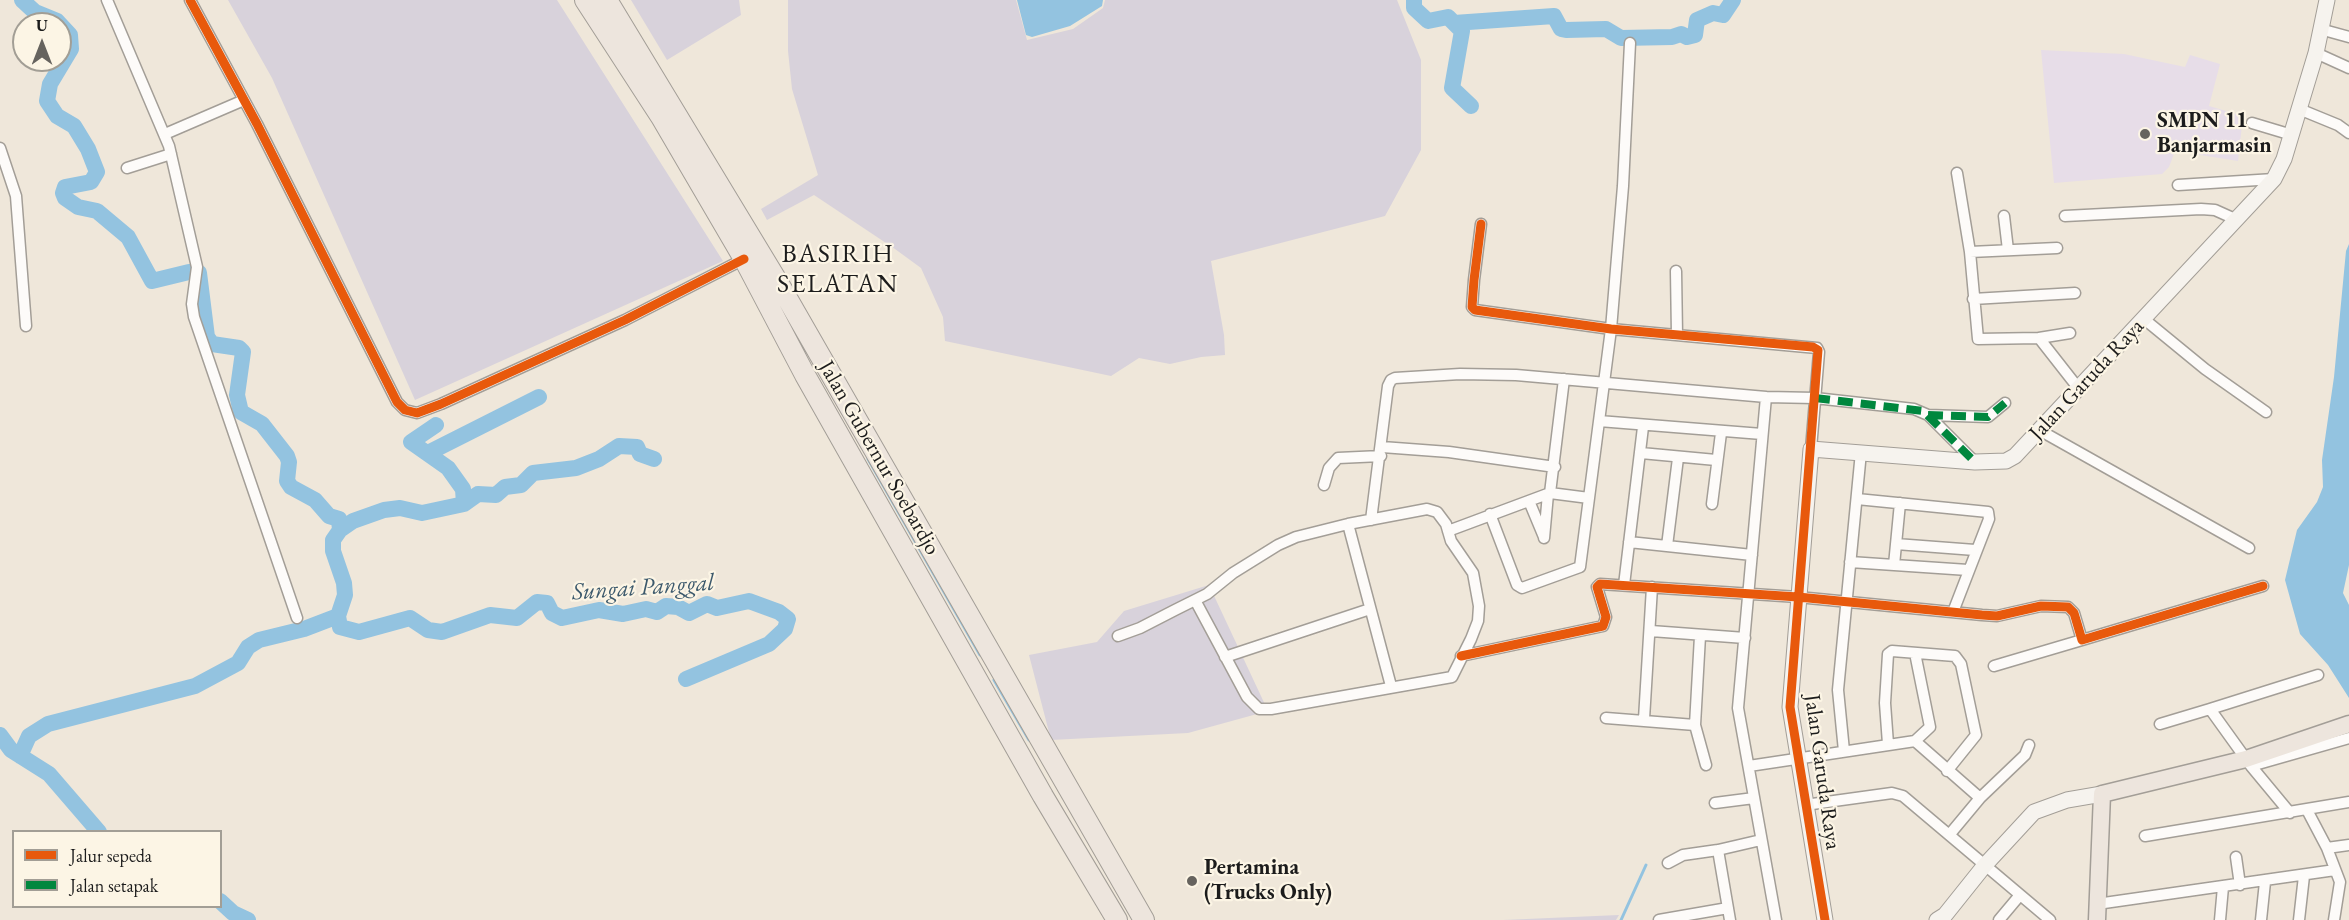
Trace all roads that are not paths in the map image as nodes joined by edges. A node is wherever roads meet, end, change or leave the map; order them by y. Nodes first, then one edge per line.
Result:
1 (107, 0) edge
2 (190, 0) edge
3 (585, 0) edge
4 (607, 0) edge
5 (2326, 0) edge
6 (2320, 29) junction
7 (2349, 37) edge
8 (1630, 42) dead end
9 (2316, 53) junction
10 (2349, 68) edge
11 (244, 100) junction
12 (2299, 109) junction
13 (2252, 123) dead end
14 (2349, 133) edge
15 (165, 135) junction
16 (2292, 135) junction
17 (0, 148) edge
18 (171, 154) junction
19 (127, 168) dead end
20 (4, 173) edge
21 (1957, 173) dead end
22 (2274, 179) junction
23 (2178, 185) dead end
24 (2004, 216) dead end
25 (2065, 216) dead end
26 (2235, 219) junction
27 (1481, 224) dead end
28 (2057, 248) dead end
29 (2008, 250) junction
30 (1970, 252) junction
31 (744, 259) junction
32 (1676, 271) dead end
33 (2075, 292) dead end
34 (1973, 299) junction
35 (2144, 319) junction
36 (26, 326) dead end
37 (1611, 329) junction
38 (2070, 333) dead end
39 (1677, 335) junction
40 (2039, 338) junction
41 (1564, 379) junction
42 (1604, 382) junction
43 (2079, 389) junction
44 (1766, 397) junction
45 (1815, 398) junction
46 (2005, 403) dead end
47 (2266, 412) dead end
48 (1928, 415) junction
49 (1599, 422) junction
50 (1643, 427) junction
51 (2041, 431) junction
52 (1721, 433) junction
53 (1762, 434) junction
54 (1811, 449) junction
55 (1382, 452) junction
56 (1861, 452) junction
57 (1641, 453) junction
58 (1678, 458) junction
59 (1716, 460) junction
60 (1975, 462) junction
61 (1555, 467) junction
62 (1324, 485) dead end
63 (1549, 493) junction
64 (1589, 498) junction
65 (1857, 499) junction
66 (1529, 501) junction
67 (1900, 503) junction
68 (1713, 504) dead end
69 (1490, 514) junction
70 (1371, 520) junction
71 (1348, 524) junction
72 (1448, 531) junction
73 (1629, 542) junction
74 (1896, 544) junction
75 (1667, 546) junction
76 (2249, 548) dead end
77 (1975, 550) junction
78 (1752, 555) junction
79 (1850, 562) junction
80 (1894, 565) junction
81 (1968, 570) junction
82 (1624, 585) junction
83 (2263, 586) dead end
84 (1652, 587) junction
85 (1748, 594) junction
86 (1798, 597) junction
87 (1195, 600) junction
88 (1846, 602) junction
89 (1370, 609) junction
90 (1953, 612) junction
91 (297, 618) dead end
92 (1651, 631) junction
93 (1118, 636) dead end
94 (1700, 636) junction
95 (1745, 638) junction
96 (2082, 640) junction
97 (1915, 653) junction
98 (1461, 656) junction
99 (1225, 657) junction
100 (994, 660) junction
101 (1994, 666) dead end
102 (973, 673) junction
103 (2318, 675) dead end
104 (1391, 686) junction
105 (2210, 710) junction
106 (1606, 718) dead end
107 (1644, 719) junction
108 (2160, 724) dead end
109 (2349, 724) edge
110 (1695, 725) junction
111 (2349, 738) edge
112 (1915, 741) junction
113 (1888, 744) junction
114 (2029, 745) dead end
115 (1844, 751) junction
116 (1798, 758) junction
117 (2249, 762) junction
118 (1706, 765) dead end
119 (1749, 766) junction
120 (1947, 771) junction
121 (2102, 794) junction
122 (1754, 798) junction
123 (1980, 798) junction
124 (2349, 802) edge
125 (1714, 803) dead end
126 (1805, 805) junction
127 (2307, 810) junction
128 (2290, 813) junction
129 (1950, 834) junction
130 (2145, 836) dead end
131 (1761, 840) junction
132 (2349, 845) edge
133 (2327, 848) junction
134 (1718, 850) junction
135 (2236, 857) dead end
136 (1668, 863) dead end
137 (1984, 865) junction
138 (2335, 870) junction
139 (2304, 876) junction
140 (2265, 882) junction
141 (2344, 882) edge
142 (2240, 885) junction
143 (2223, 886) junction
144 (2020, 895) junction
145 (1728, 908) junction
146 (2097, 912) edge
147 (1118, 920) edge
148 (1144, 920) edge
149 (1662, 920) edge
150 (1730, 920) edge
151 (1776, 920) edge
152 (1825, 920) edge
153 (1938, 920) edge
154 (2000, 920) edge
155 (2050, 920) edge
156 (2220, 920) edge
157 (2261, 920) edge
158 (2299, 920) edge
159 (2334, 920) edge

1 - 15 street
2 - 11 street
3 - 31 highway, Jalan Gubernur Soebardjo
4 - 100 highway, Jalan Gubernur Soebardjo
5 - 6 street, Jalan Garuda Raya
6 - 7 street
6 - 9 street, Jalan Garuda Raya
8 - 37 street
9 - 10 street
9 - 12 street, Jalan Garuda Raya
11 - 15 street
11 - 31 street
12 - 14 street
12 - 16 street, Jalan Garuda Raya
13 - 16 street
15 - 18 street
16 - 22 street, Jalan Garuda Raya
17 - 20 street
18 - 19 street
18 - 91 street
20 - 36 street
21 - 30 street
22 - 23 street
22 - 26 street, Jalan Garuda Raya
24 - 29 street
25 - 26 street
26 - 35 street, Jalan Garuda Raya
27 - 37 street
28 - 29 street
29 - 30 street
30 - 34 street
31 - 102 highway, Jalan Gubernur Soebardjo
32 - 39 street
33 - 34 street
34 - 40 street
35 - 43 street, Jalan Garuda Raya
35 - 47 street
37 - 39 street
37 - 42 street
38 - 40 street
39 - 45 street
40 - 43 street
41 - 42 street
41 - 55 street
41 - 61 street
42 - 44 street
42 - 49 street
43 - 51 street, Jalan Garuda Raya
44 - 45 street
44 - 53 street
45 - 48 street
45 - 54 street
46 - 48 street
48 - 60 street
49 - 50 street
49 - 64 street
50 - 52 street
50 - 57 street
51 - 60 street, Jalan Garuda Raya
51 - 76 street
52 - 53 street
52 - 59 street
53 - 78 street
54 - 56 street, Jalan Garuda Raya
54 - 86 street, Jalan Garuda Raya
55 - 61 street
55 - 62 street
55 - 70 street
56 - 60 street, Jalan Garuda Raya
56 - 65 street
57 - 58 street
57 - 73 street
58 - 59 street
58 - 75 street
59 - 68 street
61 - 63 street
63 - 64 street
63 - 66 street
63 - 66 street
64 - 69 street
65 - 67 street
65 - 79 street
66 - 69 street
67 - 74 street
67 - 77 street
69 - 72 street
70 - 71 street
70 - 72 street
71 - 87 street
71 - 89 street
72 - 98 street
73 - 75 street
73 - 82 street
74 - 77 street
74 - 80 street
75 - 78 street
77 - 81 street
78 - 85 street
79 - 80 street
79 - 88 street
80 - 81 street
81 - 90 street
82 - 84 street
82 - 98 street
83 - 96 street
84 - 85 street
84 - 92 street
85 - 86 street
85 - 95 street
86 - 88 street
86 - 116 street, Jalan Garuda Raya
87 - 93 street
87 - 99 street
88 - 90 street
88 - 115 street
89 - 99 street
89 - 104 street
90 - 96 street
92 - 94 street
92 - 107 street
94 - 95 street
94 - 110 street
95 - 119 street
96 - 101 street
97 - 112 street
97 - 113 street
97 - 120 street
98 - 104 street
99 - 104 street
100 - 102 highway
100 - 148 highway, Jalan Gubernur Soebardjo
102 - 147 highway, Jalan Gubernur Soebardjo
103 - 105 street
105 - 108 street
105 - 117 street
106 - 107 street
107 - 110 street
109 - 117 main road
110 - 118 street
111 - 117 street
112 - 113 street
112 - 120 street
113 - 115 street
114 - 123 street
115 - 116 street
116 - 119 street
116 - 126 street, Jalan Garuda Raya
117 - 121 main road
117 - 128 street
119 - 122 street
120 - 123 street
121 - 137 street
121 - 146 main road
122 - 125 street
122 - 131 street
123 - 129 street
124 - 127 street
126 - 129 street
126 - 152 street, Jalan Garuda Raya
127 - 128 street
127 - 133 street
128 - 130 street
129 - 137 street
131 - 134 street
131 - 151 street
132 - 133 street
133 - 138 street
134 - 136 street
134 - 145 street
135 - 142 street
137 - 144 street
137 - 153 street
138 - 139 street
138 - 141 street
139 - 140 street
139 - 158 street
140 - 142 street
140 - 157 street
141 - 159 street
142 - 143 street
143 - 146 street
143 - 156 street
144 - 154 street
144 - 155 street
145 - 149 street
145 - 150 street

